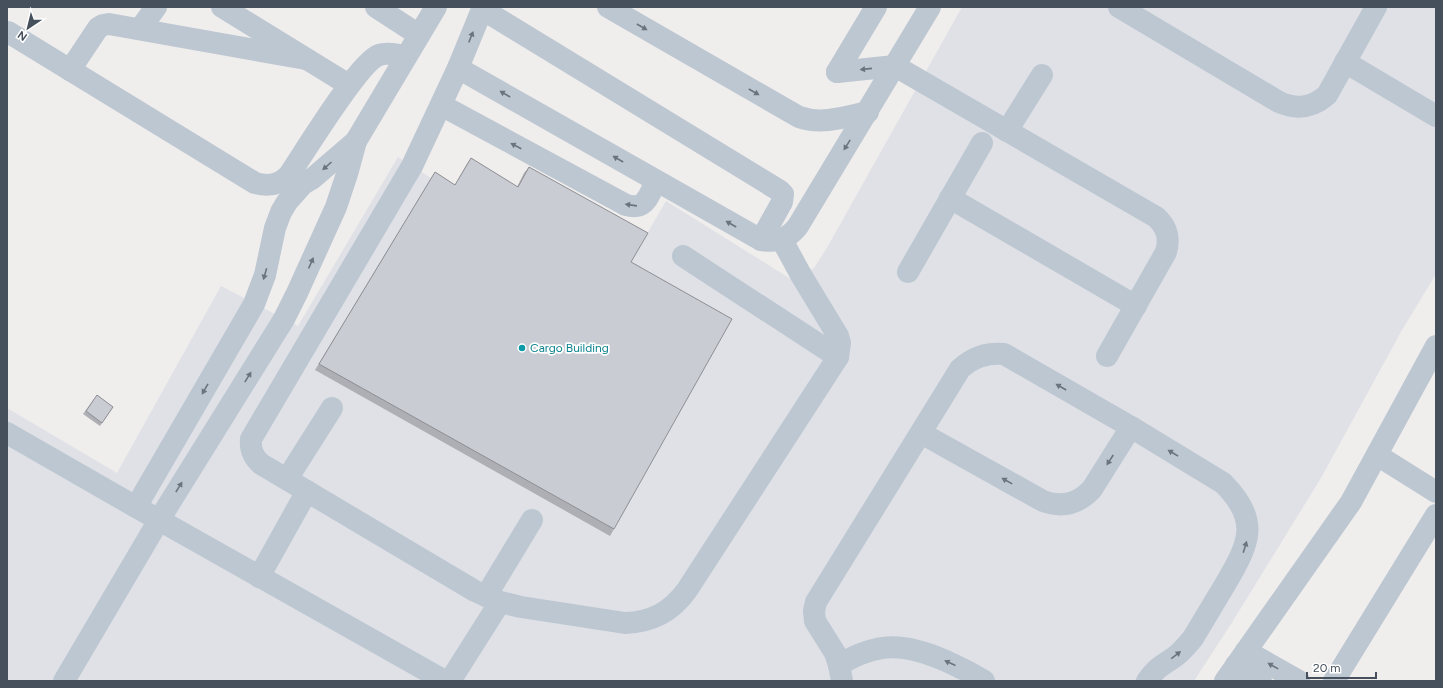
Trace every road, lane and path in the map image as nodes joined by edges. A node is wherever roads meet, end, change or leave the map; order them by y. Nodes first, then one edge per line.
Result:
1 (156, 7) edge
2 (222, 7) edge
3 (376, 7) edge
4 (436, 7) edge
5 (608, 7) edge
6 (876, 7) edge
7 (930, 7) edge
8 (1119, 7) edge
9 (1376, 7) edge
10 (482, 8) edge
11 (140, 30) junction
12 (8, 32) dead end
13 (419, 35) junction
14 (406, 56) junction
15 (306, 60) junction
16 (1345, 62) junction
17 (895, 66) junction
18 (458, 68) junction
19 (70, 70) junction
20 (1042, 75) dead end
21 (348, 85) junction
22 (441, 105) junction
23 (868, 112) junction
24 (1436, 116) edge
25 (1007, 131) junction
26 (356, 141) junction
27 (982, 143) dead end
28 (656, 181) junction
29 (950, 198) junction
30 (761, 240) junction
31 (782, 240) junction
32 (683, 256) dead end
33 (908, 272) dead end
34 (1136, 306) junction
35 (1436, 346) edge
36 (1107, 356) dead end
37 (838, 357) junction
38 (332, 408) dead end
39 (1131, 427) junction
40 (7, 433) edge
41 (921, 433) junction
42 (1377, 455) junction
43 (287, 479) junction
44 (307, 491) junction
45 (1436, 492) edge
46 (136, 508) junction
47 (1436, 515) edge
48 (159, 520) junction
49 (532, 520) dead end
50 (259, 577) junction
51 (493, 599) junction
52 (1236, 666) edge
53 (840, 673) edge
54 (416, 674) edge
55 (64, 681) edge
56 (445, 681) edge
57 (450, 681) edge
58 (984, 681) edge
59 (1147, 681) edge
60 (1261, 681) edge
61 (1300, 681) edge
62 (1334, 681) edge

1 - 11 lane
2 - 15 lane
3 - 13 lane
4 - 13 lane
5 -> 23 lane
17 -> 6 lane
7 - 17 lane
8 - 16 lane
9 - 16 lane
18 -> 10 lane
10 - 30 lane
11 - 15 lane
11 - 19 lane
12 - 19 lane
13 - 14 lane
14 - 21 lane
14 - 26 lane
15 - 21 lane
16 - 24 lane
17 - 23 lane
17 - 25 lane
18 - 22 lane
28 -> 18 lane
19 - 21 lane
20 - 25 lane
28 -> 22 lane
22 - 43 lane
23 -> 31 lane
25 - 34 lane
26 -> 46 lane
48 -> 26 lane
27 - 29 lane
30 -> 28 lane
29 - 33 lane
29 - 34 lane
30 - 31 lane
31 - 37 lane
32 - 37 lane
34 - 36 lane
35 - 42 lane
37 - 51 lane
38 - 43 lane
39 -> 41 lane
39 -> 41 lane
59 -> 39 lane
40 - 46 lane
41 - 53 lane
42 - 45 lane
42 - 52 lane
43 - 44 lane
44 - 50 lane
44 - 51 lane
46 - 48 lane
47 - 62 lane
48 - 50 lane
48 - 55 lane
49 - 51 lane
50 - 54 lane
51 - 57 lane
52 - 60 lane
61 -> 52 lane
58 -> 53 lane
54 - 56 lane

